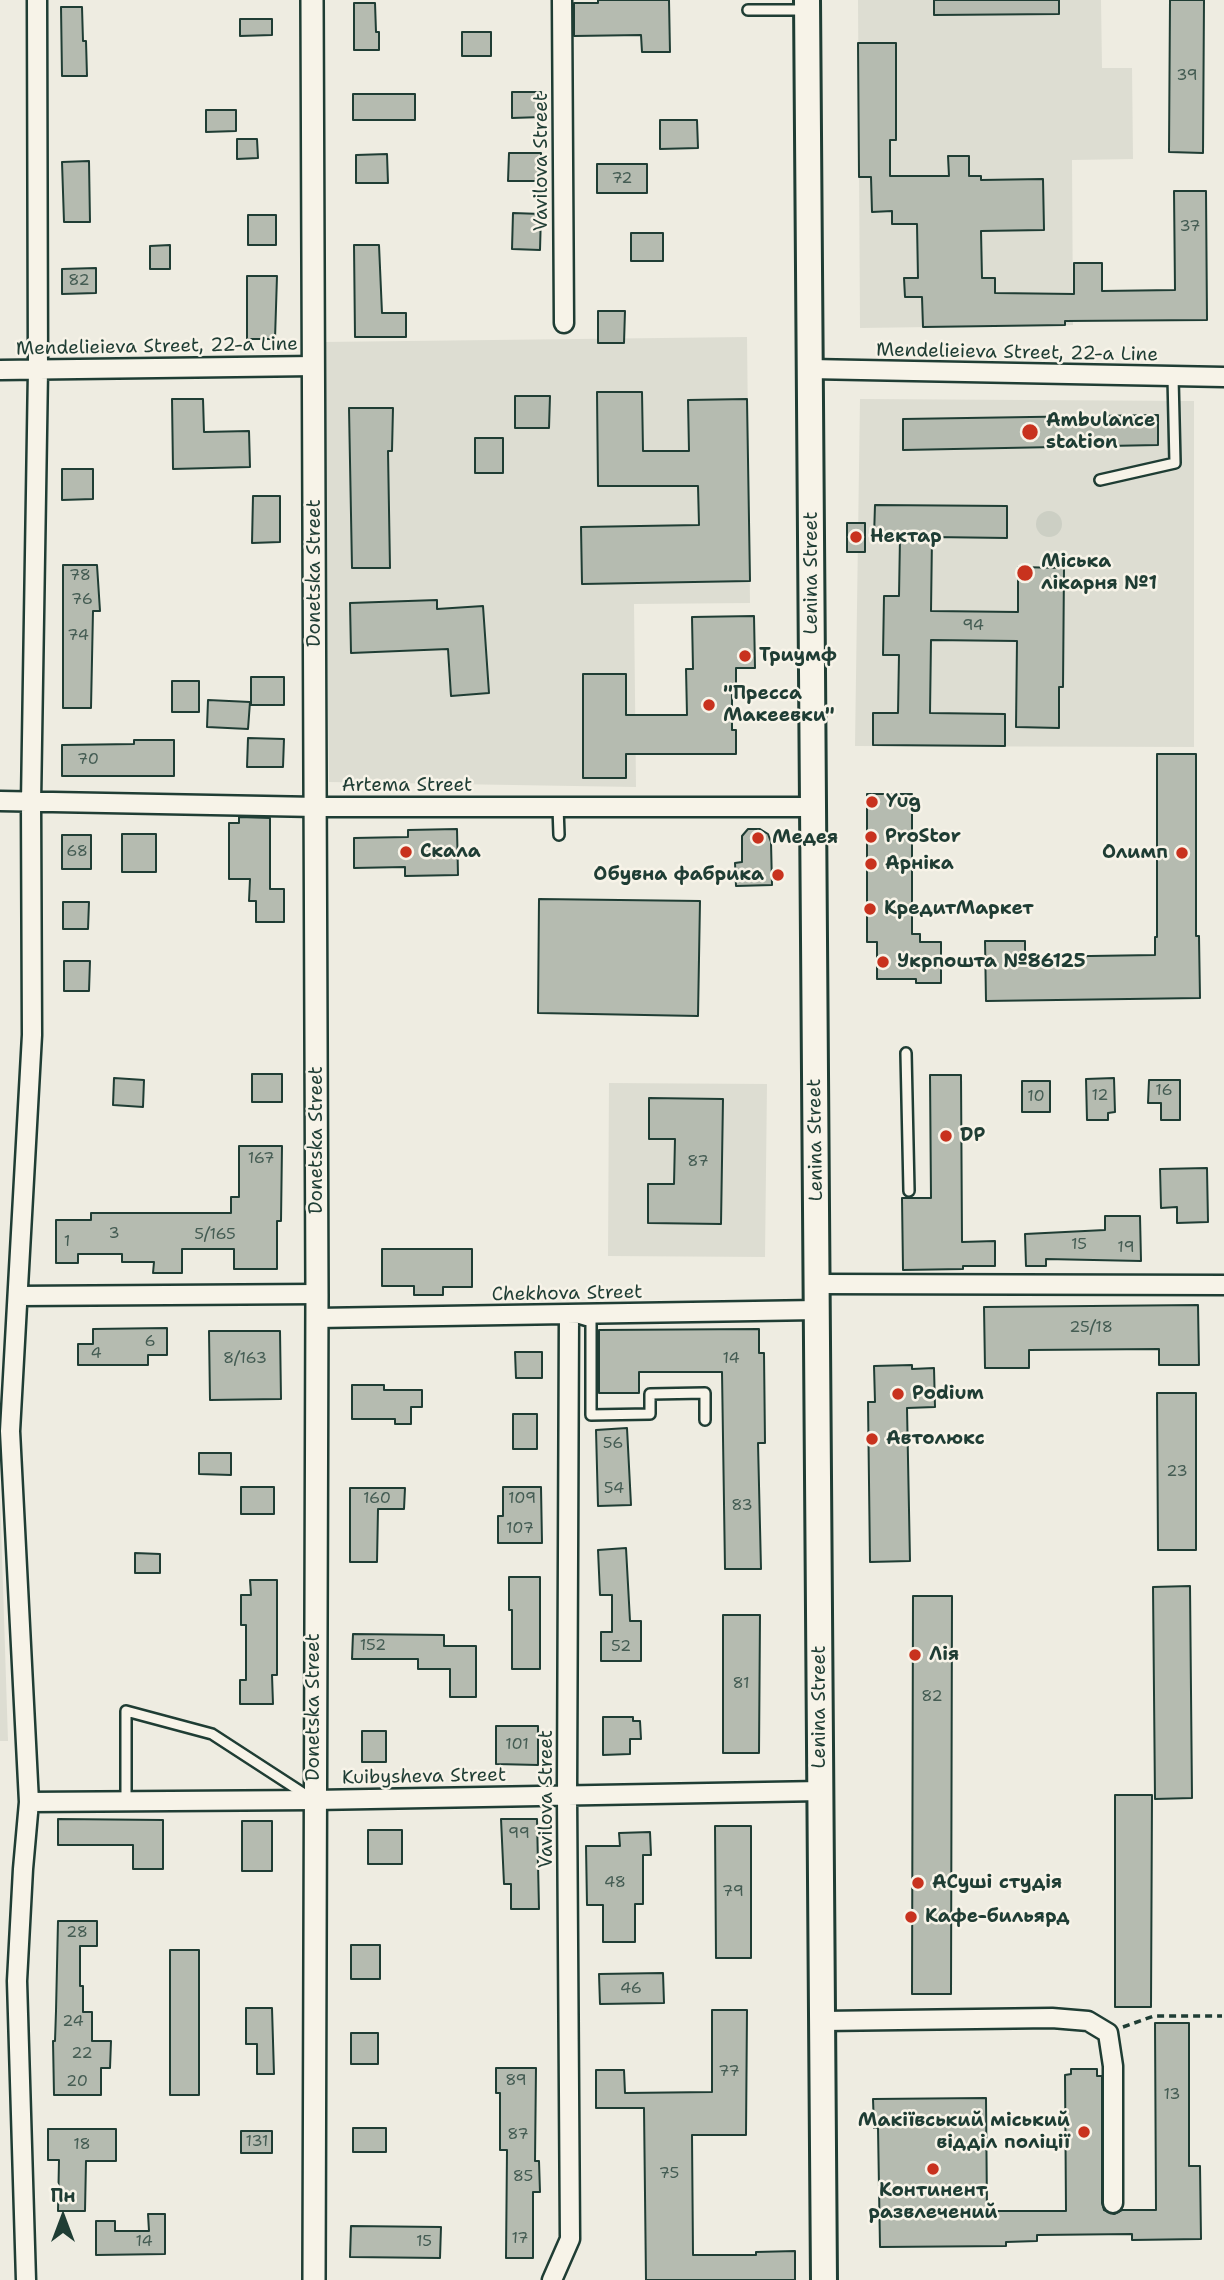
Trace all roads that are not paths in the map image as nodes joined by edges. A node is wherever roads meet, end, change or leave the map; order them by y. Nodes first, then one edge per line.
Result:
1 (37, 0) edge
2 (312, 0) edge
3 (562, 0) edge
4 (807, 5) edge
5 (748, 10) dead end
6 (564, 323) dead end
7 (314, 366) junction
8 (38, 369) junction
9 (810, 369) junction
10 (0, 370) edge
11 (1173, 377) junction
12 (1224, 377) edge
13 (1100, 480) dead end
14 (0, 801) edge
15 (31, 802) junction
16 (317, 807) junction
17 (558, 807) junction
18 (813, 807) junction
19 (559, 835) dead end
20 (905, 1053) dead end
21 (909, 1191) dead end
22 (818, 1284) junction
23 (1224, 1285) edge
24 (317, 1294) junction
25 (18, 1296) junction
26 (817, 1310) junction
27 (569, 1315) junction
28 (317, 1318) junction
29 (705, 1420) dead end
30 (821, 1791) junction
31 (567, 1796) junction
32 (314, 1800) junction
33 (126, 1801) junction
34 (29, 1802) junction
35 (823, 2021) junction
36 (1113, 2203) dead end
37 (26, 2280) edge
38 (314, 2280) edge
39 (552, 2280) edge
40 (824, 2280) edge

1 - 8 street
2 - 7 street, Donetska Street
3 - 6 street, Vavilova Street
4 - 5 lane
4 - 9 main road, Lenina Street
7 - 8 street, Mendelieieva Street, 22-a Line
7 - 16 street, Donetska Street
8 - 10 street, Mendelieieva Street, 22-a Line
8 - 15 street
9 - 11 street, Mendelieieva Street, 22-a Line
9 - 18 main road, Lenina Street
11 - 12 street, Mendelieieva Street, 22-a Line
11 - 13 lane
14 - 15 street, Artema Street
15 - 16 street, Artema Street
15 - 25 street
16 - 17 street, Artema Street
16 - 24 street, Donetska Street
17 - 18 street, Artema Street
17 - 19 lane
18 - 22 main road, Lenina Street
20 - 21 lane
22 - 23 street
22 - 26 main road, Lenina Street
24 - 25 street
24 - 28 street, Donetska Street
25 - 34 street
26 - 27 street, Chekhova Street
26 - 30 main road, Lenina Street
27 - 28 street, Chekhova Street
27 - 29 lane
27 - 31 street, Vavilova Street
28 - 32 street, Donetska Street
30 - 31 street, Kuibysheva Street
30 - 35 main road, Lenina Street
31 - 32 street, Kuibysheva Street
31 - 39 street, Vavilova Street
32 - 33 street, Kuibysheva Street
32 - 33 lane
32 - 38 street, Donetska Street
33 - 34 street, Kuibysheva Street
34 - 37 street
35 - 36 street
35 - 40 main road, Lenina Street

